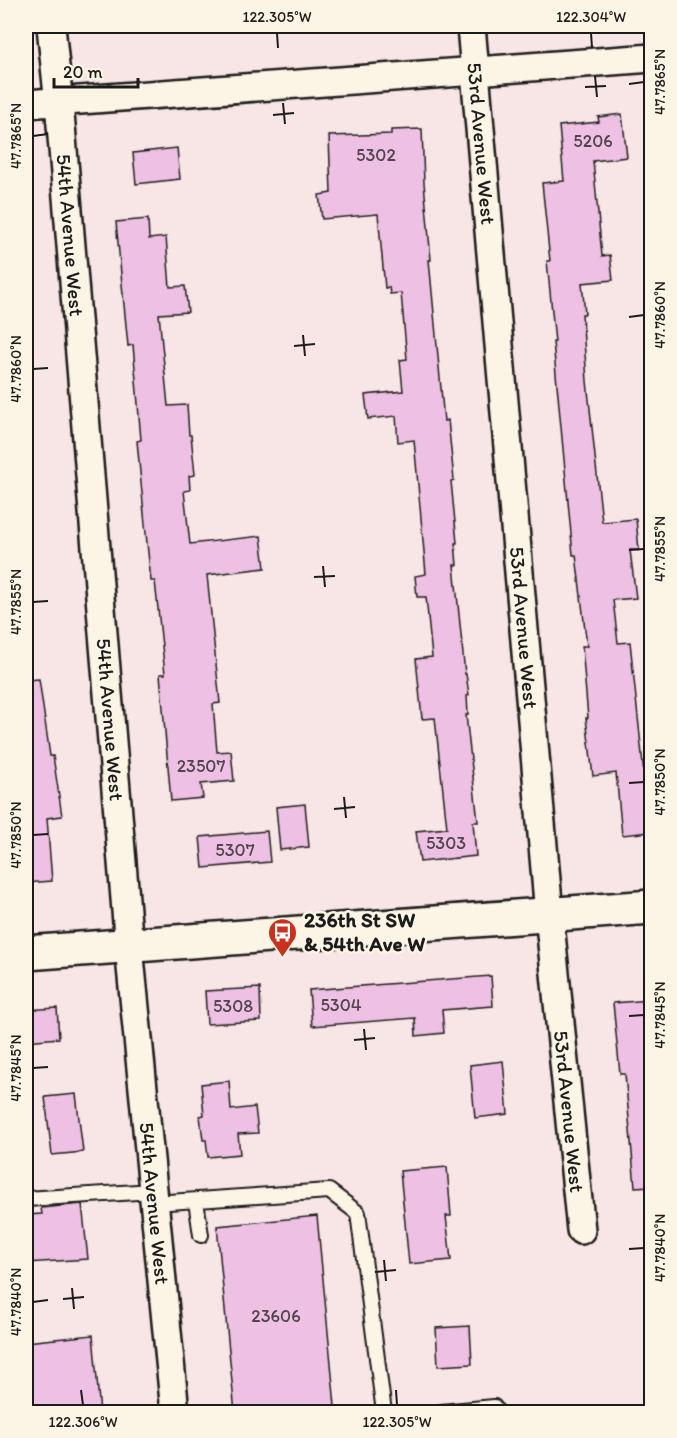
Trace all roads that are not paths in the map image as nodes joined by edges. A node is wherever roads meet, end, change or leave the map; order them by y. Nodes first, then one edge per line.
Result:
1 (51, 26) edge
2 (471, 26) edge
3 (651, 58) edge
4 (475, 71) junction
5 (59, 101) junction
6 (26, 104) edge
7 (651, 907) edge
8 (549, 914) junction
9 (129, 947) junction
10 (26, 953) edge
11 (154, 1197) junction
12 (26, 1199) edge
13 (196, 1201) junction
14 (581, 1230) dead end
15 (201, 1235) dead end
16 (175, 1413) edge
17 (384, 1413) edge
18 (441, 1413) edge
19 (497, 1413) edge

1 - 5 street, 54th Avenue West
2 - 4 street, 53rd Avenue West
3 - 4 street
4 - 5 street
4 - 8 street, 53rd Avenue West
5 - 6 street
5 - 9 street, 54th Avenue West
7 - 8 main road
8 - 9 main road
8 - 14 street, 53rd Avenue West
9 - 10 main road
9 - 11 street, 54th Avenue West
11 - 12 lane
11 - 13 lane
11 - 16 street, 54th Avenue West
13 - 15 lane
13 - 17 lane
18 - 19 lane

